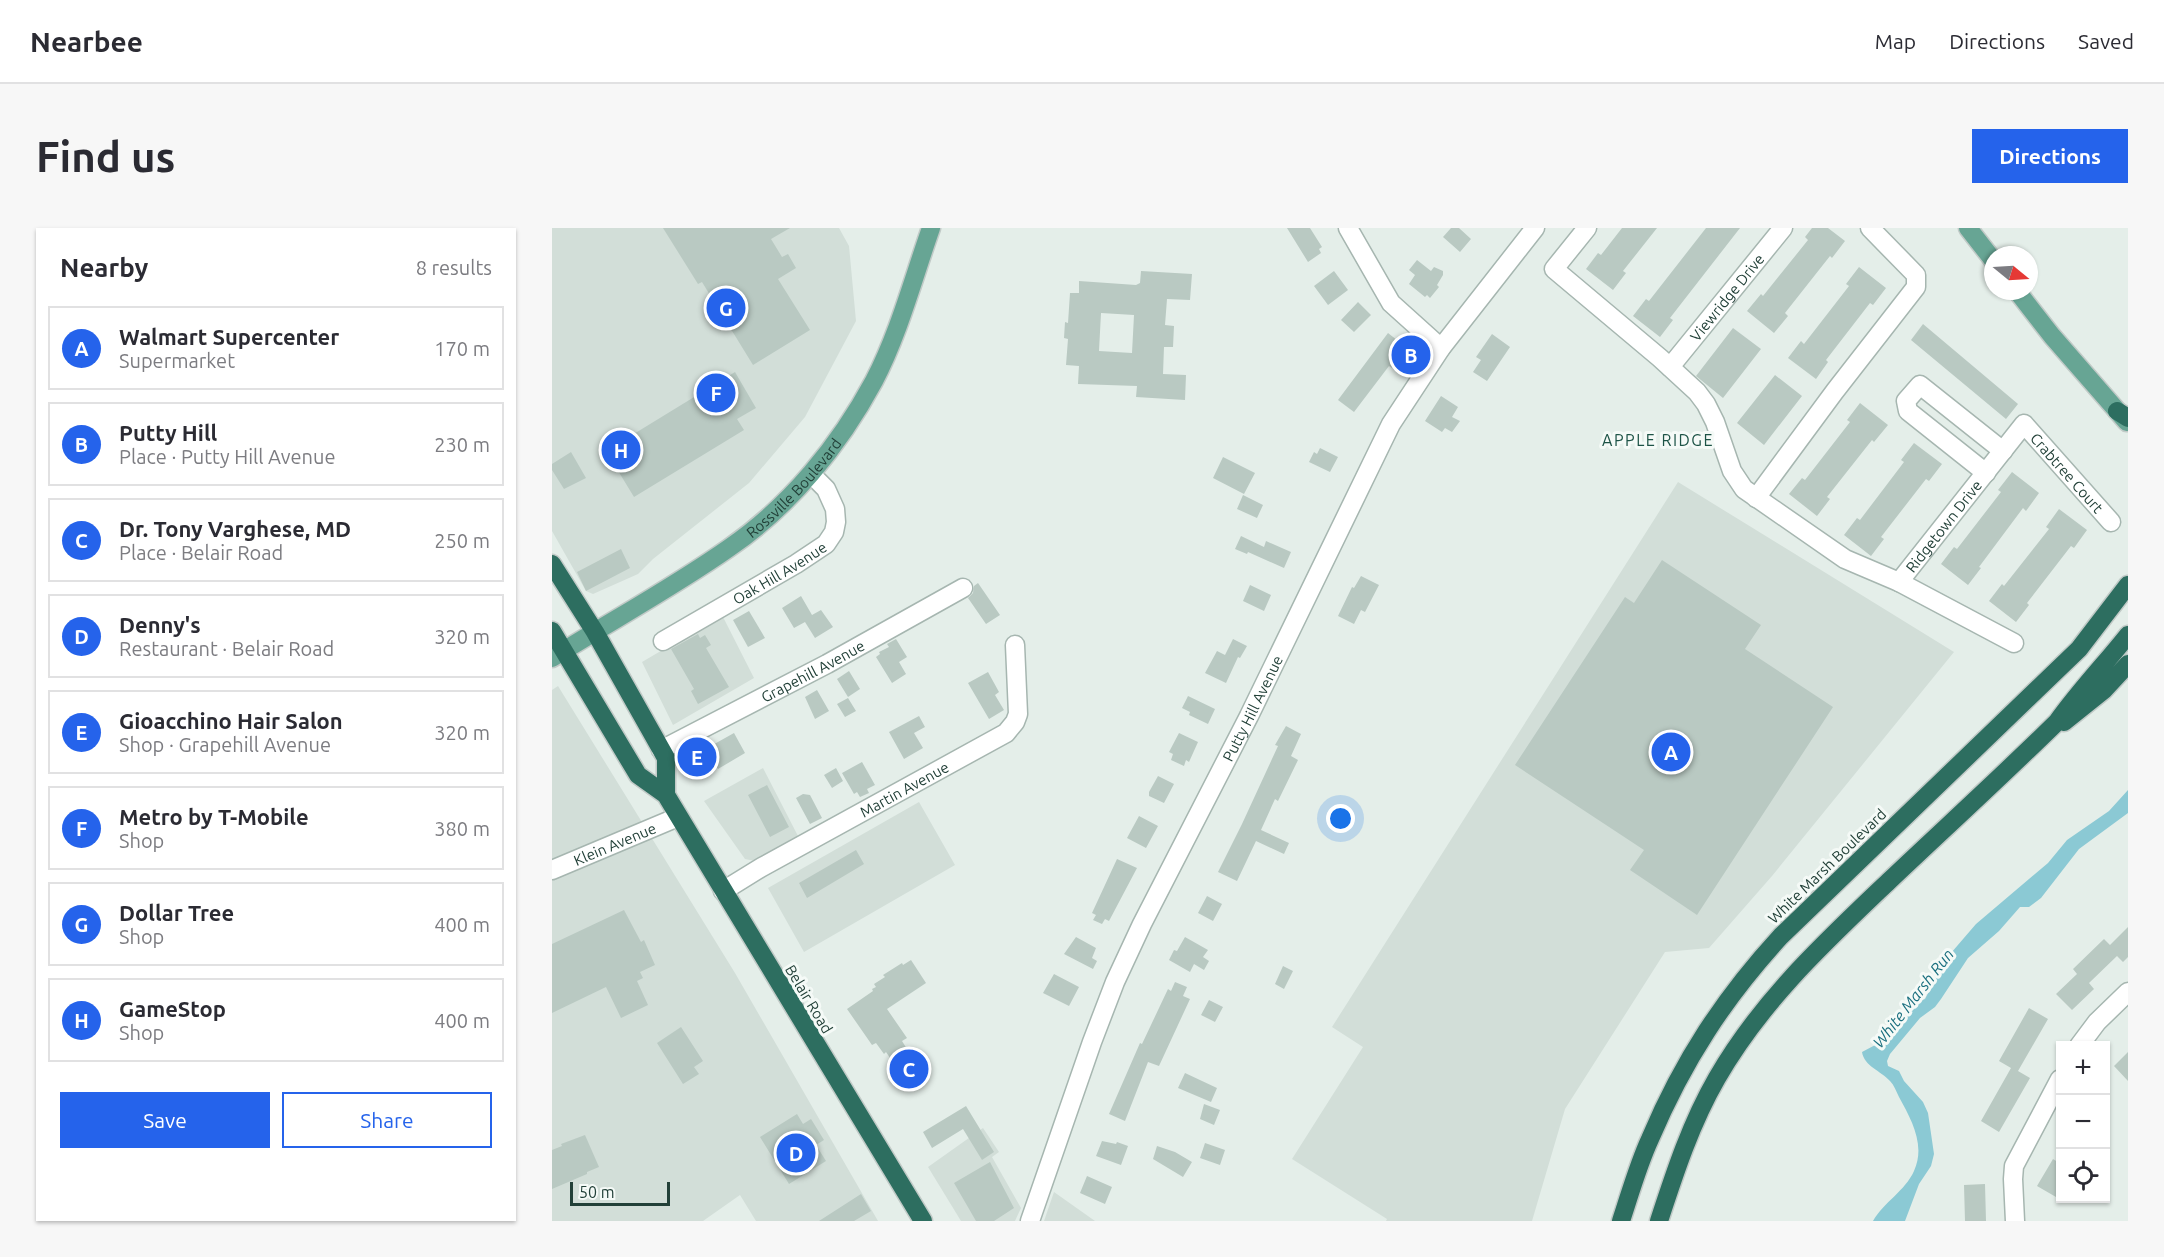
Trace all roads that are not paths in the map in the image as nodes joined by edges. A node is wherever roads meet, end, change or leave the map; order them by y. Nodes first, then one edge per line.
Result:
1 (931, 228) edge
2 (1348, 228) edge
3 (1536, 228) edge
4 (1587, 228) edge
5 (1783, 228) edge
6 (1870, 228) edge
7 (1968, 228) edge
8 (1984, 248) edge
9 (2024, 300) edge
10 (1441, 348) junction
11 (1670, 368) junction
12 (2124, 418) edge
13 (2024, 424) joint
14 (2003, 451) junction
15 (1986, 472) junction
16 (811, 474) junction
17 (1756, 498) junction
18 (2110, 522) dead end
19 (552, 564) edge
20 (1899, 582) junction
21 (2128, 585) edge
22 (963, 588) dead end
23 (552, 631) edge
24 (595, 632) junction
25 (2128, 635) edge
26 (663, 641) dead end
27 (2014, 643) dead end
28 (1016, 645) dead end
29 (558, 654) edge
30 (2128, 664) edge
31 (2038, 741) junction
32 (661, 750) junction
33 (666, 795) junction
34 (678, 817) junction
35 (552, 870) edge
36 (723, 891) junction
37 (2128, 992) edge
38 (2083, 1041) edge
39 (2056, 1088) edge
40 (1708, 1095) junction
41 (1623, 1220) edge
42 (923, 1221) edge
43 (1030, 1221) edge
44 (1659, 1221) edge
45 (1666, 1221) edge
46 (2014, 1221) edge

1 - 16 main road, Rossville Boulevard
2 - 10 street
3 - 10 street, Putty Hill Avenue
4 - 11 street, Ridgetown Drive
5 - 11 street, Viewridge Drive
6 - 17 street
7 - 8 main road
9 - 12 main road
10 - 43 street, Putty Hill Avenue
11 - 17 street, Ridgetown Drive
13 - 14 street, Ridgetown Drive
13 - 18 street, Crabtree Court
14 - 15 street, Ridgetown Drive
14 - 15 street
15 - 20 street, Ridgetown Drive
16 - 24 main road, Rossville Boulevard
16 - 26 street, Oak Hill Avenue
17 - 20 street, Ridgetown Drive
19 - 24 highway, Belair Road
20 - 27 street
21 - 41 highway, White Marsh Boulevard
22 - 32 street, Grapehill Avenue
23 - 29 highway, Belair Road
24 - 29 main road, Rossville Boulevard
24 - 32 highway, Belair Road
25 - 31 highway
28 - 36 street, Martin Avenue
29 - 33 highway, Belair Road
30 - 31 highway
31 - 40 highway
32 - 33 highway, Belair Road
33 - 34 highway, Belair Road
34 - 35 street, Klein Avenue
34 - 36 highway, Belair Road
36 - 42 highway, Belair Road
37 - 38 street
39 - 46 street
40 - 44 highway
40 - 45 highway

